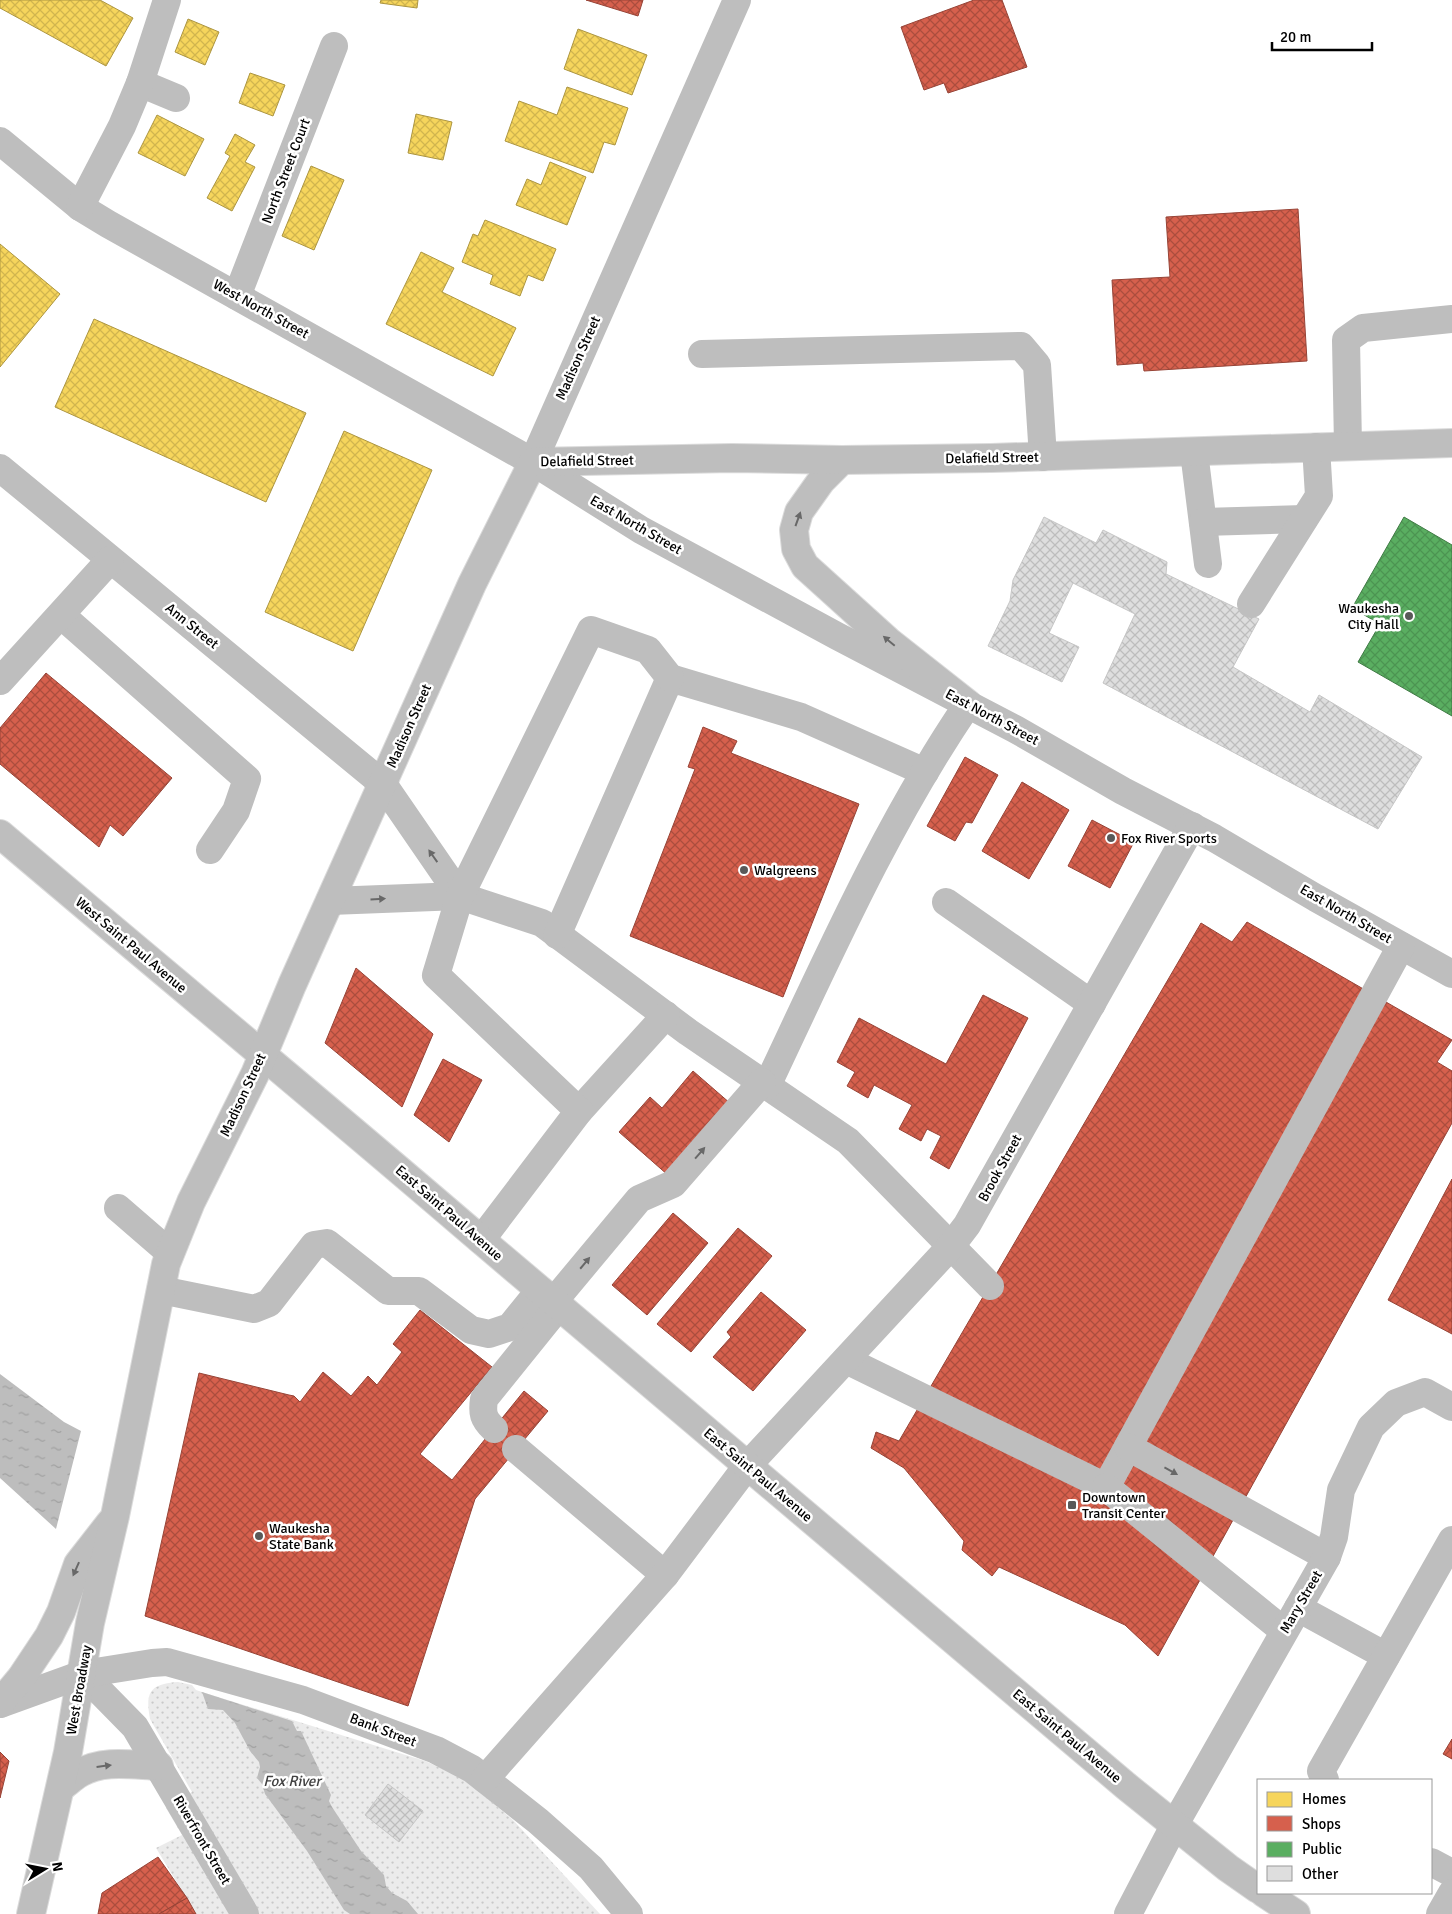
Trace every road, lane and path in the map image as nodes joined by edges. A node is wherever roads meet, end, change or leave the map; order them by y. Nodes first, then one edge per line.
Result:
1 (167, 0) edge
2 (736, 0) edge
3 (334, 46) dead end
4 (140, 83) junction
5 (176, 98) dead end
6 (0, 141) edge
7 (80, 207) junction
8 (238, 296) junction
9 (1452, 319) edge
10 (702, 354) dead end
11 (1452, 443) edge
12 (1348, 446) junction
13 (1316, 447) junction
14 (1194, 452) junction
15 (1043, 457) junction
16 (842, 460) junction
17 (532, 462) junction
18 (0, 468) edge
19 (1304, 519) junction
20 (1203, 522) junction
21 (110, 560) junction
22 (1208, 564) dead end
23 (1251, 604) dead end
24 (60, 615) junction
25 (670, 678) junction
26 (0, 681) edge
27 (968, 704) junction
28 (925, 772) junction
29 (383, 784) junction
30 (1192, 826) junction
31 (0, 834) edge
32 (210, 850) dead end
33 (460, 896) junction
34 (330, 901) junction
35 (946, 902) dead end
36 (557, 934) junction
37 (1401, 946) junction
38 (1452, 974) edge
39 (1092, 1004) junction
40 (666, 1015) junction
41 (262, 1056) junction
42 (764, 1084) junction
43 (579, 1110) junction
44 (118, 1208) dead end
45 (480, 1240) junction
46 (951, 1246) junction
47 (170, 1253) junction
48 (990, 1286) dead end
49 (161, 1290) junction
50 (551, 1299) junction
51 (846, 1360) junction
52 (1452, 1407) edge
53 (494, 1429) dead end
54 (1128, 1447) junction
55 (516, 1449) dead end
56 (125, 1466) joint
57 (747, 1466) junction
58 (1106, 1486) junction
59 (115, 1516) junction
60 (1452, 1540) edge
61 (1326, 1557) junction
62 (665, 1575) junction
63 (1298, 1608) junction
64 (1284, 1631) junction
65 (1386, 1656) junction
66 (83, 1674) junction
67 (0, 1703) edge
68 (159, 1766) junction
69 (485, 1779) junction
70 (1325, 1779) edge
71 (61, 1787) junction
72 (1175, 1824) junction
73 (1432, 1863) edge
74 (1452, 1873) edge
75 (1257, 1888) edge
76 (1452, 1893) edge
77 (1266, 1894) edge
78 (31, 1914) edge
79 (245, 1914) edge
80 (629, 1914) edge
81 (1128, 1914) edge
82 (1296, 1914) edge
83 (1440, 1914) edge

1 - 4 street
2 - 17 street, Madison Street
3 - 8 street, North Street Court
4 - 5 street
4 - 7 street
6 - 7 street, West North Street
7 - 8 street, West North Street
8 - 17 street, West North Street
9 - 12 street
10 - 15 street
11 - 12 street, Delafield Street
12 - 13 street, Delafield Street
13 - 14 street, Delafield Street
13 - 19 street
14 - 15 street, Delafield Street
14 - 20 street
15 - 16 street, Delafield Street
16 - 17 street, Delafield Street
27 -> 16 street
17 - 27 street, East North Street
17 - 29 street, Madison Street
18 - 21 street, Ann Street
19 - 20 street
19 - 23 street
20 - 22 street
21 - 24 street
21 - 29 street, Ann Street
24 - 26 street
24 - 32 street
25 - 28 street
25 - 33 street
25 - 36 street
27 - 28 street
27 - 30 street, East North Street
28 - 42 street
33 -> 29 street, Ann Street
29 - 34 street, Madison Street
30 - 37 street, East North Street
30 - 39 street, Brook Street
31 - 41 street, West Saint Paul Avenue
34 -> 33 street
33 - 36 street
33 - 43 street
34 - 41 street, Madison Street
35 - 39 street
36 - 40 street
37 - 38 street, East North Street
37 - 54 street
39 - 46 street, Brook Street
40 - 42 street
40 - 43 street
41 - 45 street, East Saint Paul Avenue
41 - 47 street, Madison Street
42 - 46 street
50 -> 42 street
43 - 45 street
44 - 47 street
45 - 50 street, East Saint Paul Avenue
46 - 48 street
46 - 51 street, Brook Street
47 - 49 street, Madison Street
49 - 50 street
49 - 56 street, Madison Street
50 - 53 street
50 - 57 street, East Saint Paul Avenue
51 - 57 street, Brook Street
51 - 58 street
52 - 61 street, Mary Street
54 - 58 street
54 -> 61 street
55 - 62 street
56 - 59 street, West Broadway
57 - 62 street, Brook Street
57 - 72 street, East Saint Paul Avenue
58 - 64 street
59 - 66 street, West Broadway
59 -> 67 street
60 - 65 street
61 - 63 street, Mary Street
62 - 69 street, Brook Street
63 - 64 street, Mary Street
63 - 65 street
64 - 72 street, Mary Street
65 - 70 street
66 - 67 street, Bank Street
66 - 68 street, Riverfront Street
66 - 69 street, Bank Street
66 - 71 street, West Broadway
71 -> 68 street
68 - 79 street, Riverfront Street
69 - 80 street, Bank Street
71 - 78 street, West Broadway
72 - 75 street, East Saint Paul Avenue
72 - 81 street, Mary Street
73 - 74 street
76 - 83 street
77 - 82 street

